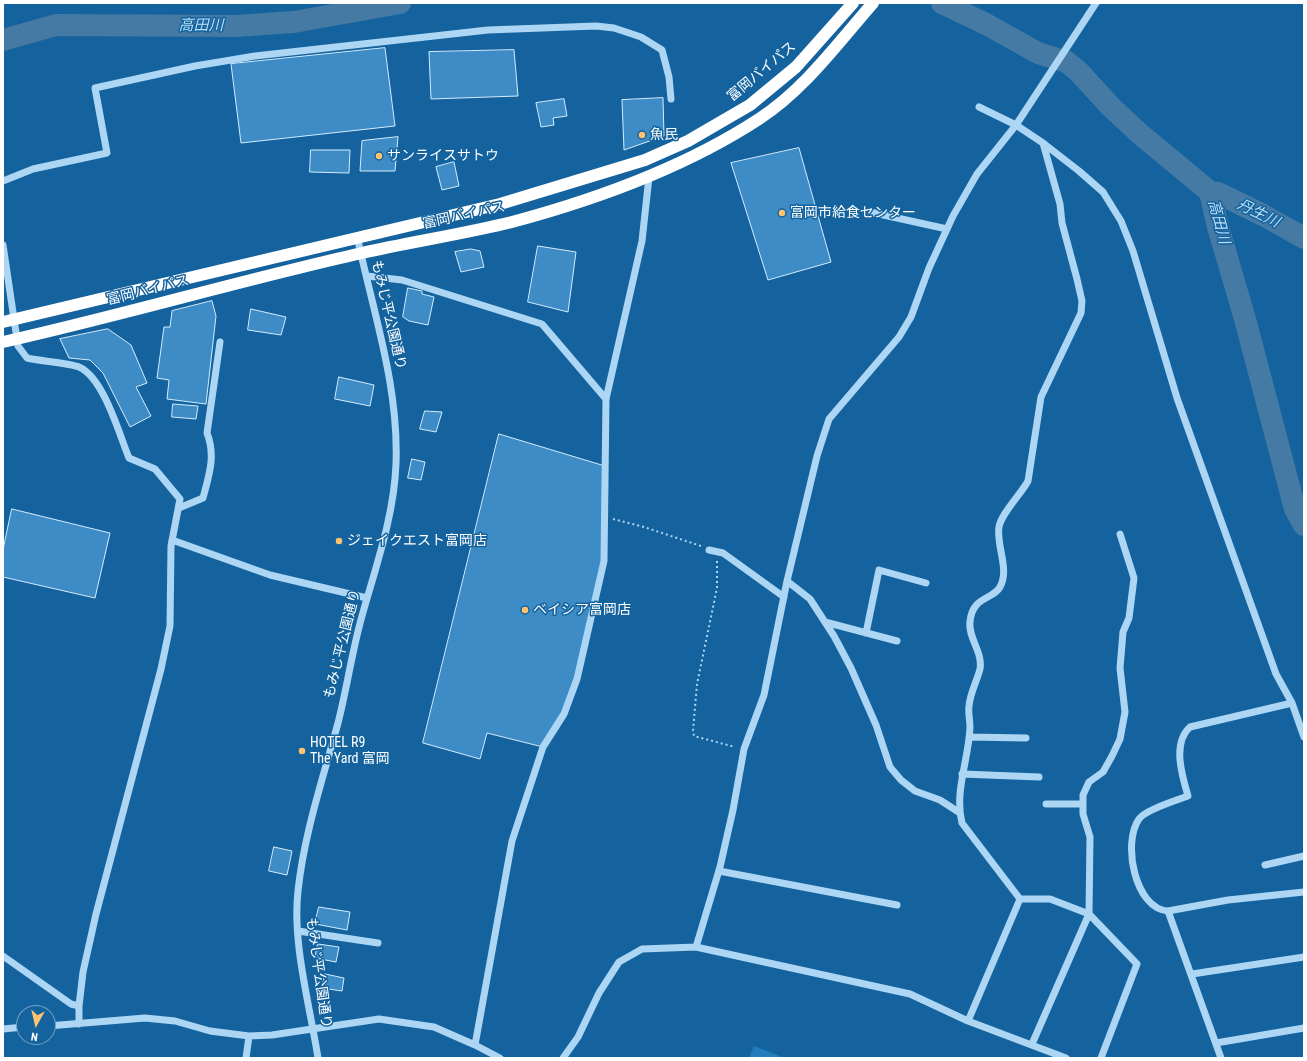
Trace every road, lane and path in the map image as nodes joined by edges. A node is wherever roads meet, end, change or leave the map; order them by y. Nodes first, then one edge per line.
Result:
1 (853, 3) edge
2 (873, 3) edge
3 (1096, 3) edge
4 (672, 99) dead end
5 (979, 107) dead end
6 (1016, 125) junction
7 (1043, 143) junction
8 (649, 177) junction
9 (3, 181) edge
10 (870, 212) dead end
11 (947, 229) junction
12 (357, 236) junction
13 (3, 245) edge
14 (361, 253) junction
15 (367, 276) junction
16 (8, 321) edge
17 (17, 339) junction
18 (3, 342) edge
19 (220, 342) dead end
20 (606, 399) junction
21 (179, 508) junction
22 (606, 517) junction
23 (1120, 534) dead end
24 (172, 540) junction
25 (709, 550) junction
26 (787, 581) junction
27 (926, 582) dead end
28 (784, 597) junction
29 (367, 598) junction
30 (825, 622) junction
31 (866, 633) junction
32 (897, 641) dead end
33 (1292, 703) junction
34 (969, 737) junction
35 (1304, 737) edge
36 (1026, 738) dead end
37 (744, 749) junction
38 (962, 774) junction
39 (1039, 777) dead end
40 (1046, 804) dead end
41 (1083, 804) junction
42 (960, 813) junction
43 (1304, 856) edge
44 (1265, 865) dead end
45 (719, 871) junction
46 (1304, 892) edge
47 (1020, 899) junction
48 (896, 905) dead end
49 (1168, 911) junction
50 (1089, 914) junction
51 (298, 931) junction
52 (378, 943) dead end
53 (696, 947) junction
54 (3, 956) edge
55 (1304, 957) edge
56 (1192, 974) junction
57 (79, 1006) junction
58 (968, 1020) junction
59 (79, 1024) junction
60 (56, 1025) edge
61 (16, 1028) edge
62 (1304, 1028) edge
63 (3, 1029) edge
64 (313, 1029) junction
65 (249, 1036) junction
66 (1216, 1043) junction
67 (1032, 1044) junction
68 (475, 1045) junction
69 (246, 1058) edge
70 (318, 1058) edge
71 (500, 1058) edge
72 (563, 1058) edge
73 (1066, 1058) edge
74 (1101, 1058) edge
75 (1221, 1058) edge

1 - 12 highway, 富岡バイパス
2 - 8 highway, 富岡バイパス
3 - 6 street
4 - 9 street
5 - 6 street
6 - 7 street
6 - 11 street
7 - 33 street
7 - 34 street
8 - 14 highway, 富岡バイパス
8 - 20 street
10 - 11 street
11 - 26 street
12 - 14 street, もみじ平公園通り
12 - 16 highway, 富岡バイパス
13 - 16 street
14 - 15 street, もみじ平公園通り
14 - 17 highway, 富岡バイパス
15 - 20 street
15 - 29 street, もみじ平公園通り
16 - 17 street
17 - 18 highway, 富岡バイパス
17 - 21 street
19 - 21 street
20 - 22 street
21 - 24 street
22 - 25 path
22 - 68 street
23 - 41 street
24 - 29 street
24 - 57 street
25 - 28 street
25 - 37 path
26 - 28 street
26 - 30 street
27 - 31 street
28 - 37 street
29 - 51 street, もみじ平公園通り
30 - 31 street
30 - 42 street
31 - 32 street
33 - 35 street
33 - 49 street
34 - 36 street
34 - 38 street
37 - 45 street
38 - 39 street
38 - 42 street
40 - 41 street
41 - 50 street
42 - 47 street
43 - 44 street
45 - 48 street
45 - 53 street
46 - 49 street
47 - 50 street
47 - 58 street
49 - 56 street
50 - 67 street
50 - 74 street
51 - 52 street
51 - 64 street, もみじ平公園通り
53 - 58 street
53 - 72 street
54 - 57 street
55 - 56 street
56 - 66 street
57 - 59 street
58 - 67 street
59 - 60 street
59 - 65 street
61 - 63 street
62 - 66 street
64 - 65 street
64 - 68 street
64 - 70 street, もみじ平公園通り
65 - 69 street
66 - 75 street
67 - 73 street
68 - 71 street

